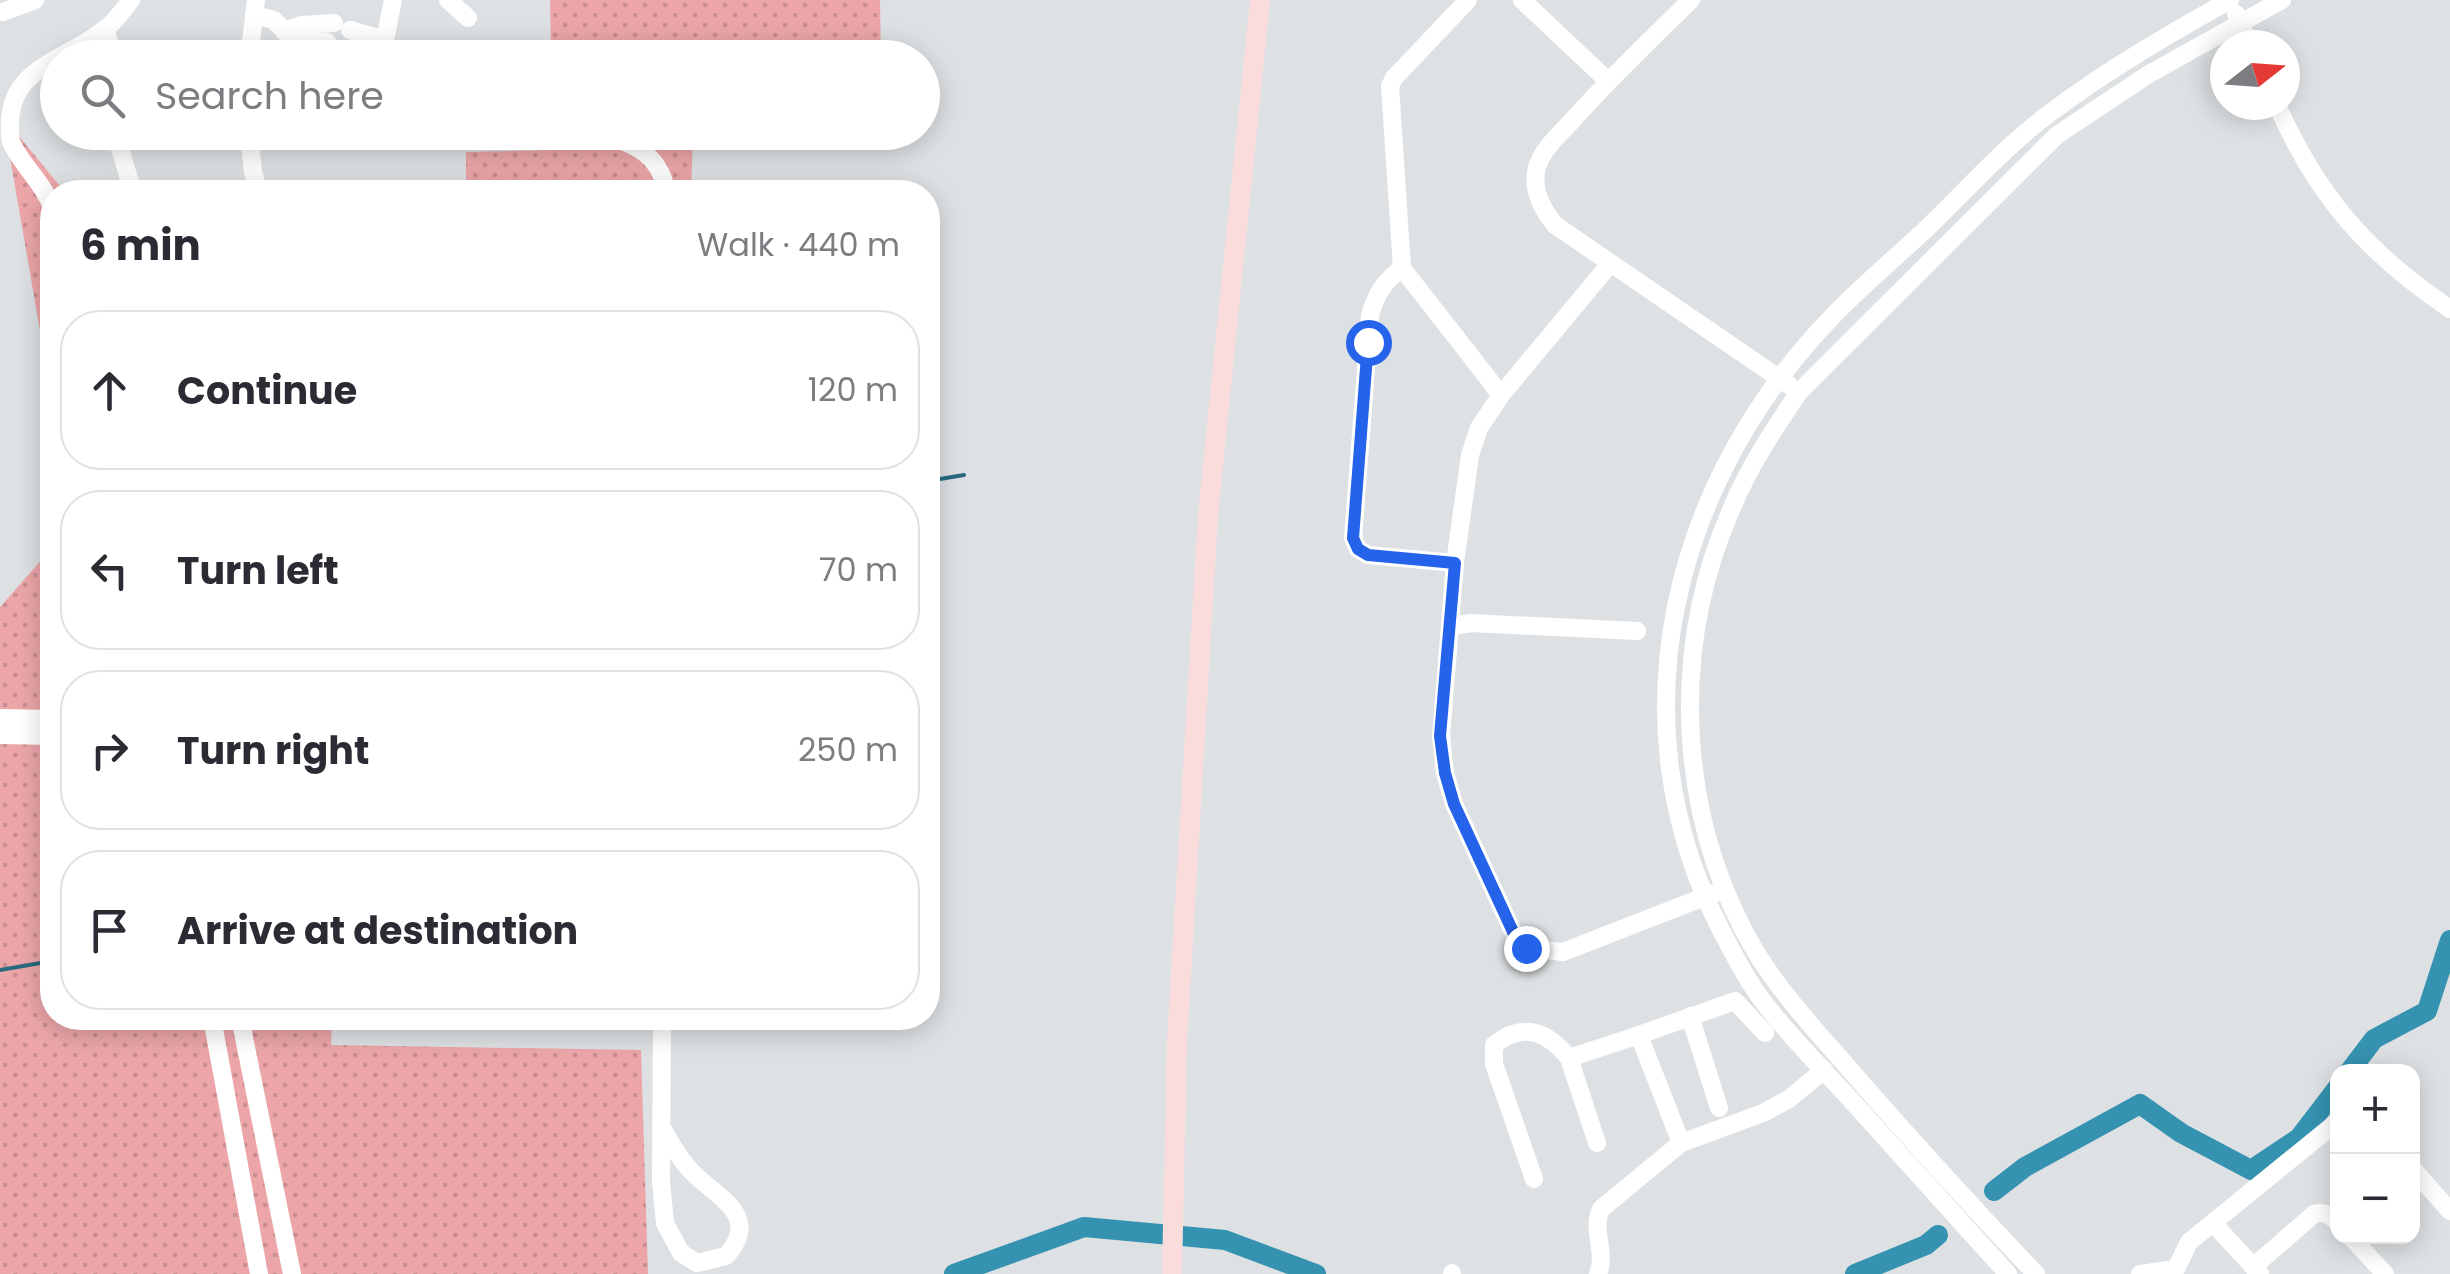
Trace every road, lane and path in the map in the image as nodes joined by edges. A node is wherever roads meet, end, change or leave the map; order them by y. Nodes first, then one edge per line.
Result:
1 (36, 0) edge
2 (131, 0) edge
3 (393, 0) edge
4 (448, 0) edge
5 (1260, 0) edge
6 (1468, 0) edge
7 (1522, 0) edge
8 (1691, 0) edge
9 (2229, 0) edge
10 (2282, 0) edge
11 (255, 8) edge
12 (4, 12) dead end
13 (468, 18) dead end
14 (2240, 21) junction
15 (105, 30) junction
16 (2244, 30) edge
17 (284, 31) junction
18 (87, 40) edge
19 (108, 40) edge
20 (251, 40) edge
21 (293, 40) edge
22 (40, 67) edge
23 (1608, 80) junction
24 (2284, 120) edge
25 (120, 150) edge
26 (250, 150) edge
27 (643, 150) edge
28 (129, 180) edge
29 (255, 180) edge
30 (662, 180) edge
31 (40, 182) edge
32 (1609, 264) junction
33 (1402, 268) junction
34 (2450, 309) edge
35 (1781, 379) junction
36 (1799, 392) junction
37 (1501, 395) junction
38 (1455, 563) junction
39 (1452, 626) junction
40 (1638, 632) dead end
41 (0, 718) edge
42 (40, 719) edge
43 (0, 735) edge
44 (40, 736) edge
45 (1727, 888) junction
46 (1706, 896) junction
47 (1690, 1016) junction
48 (214, 1030) edge
49 (242, 1030) edge
50 (662, 1030) edge
51 (1764, 1033) dead end
52 (1639, 1035) junction
53 (1570, 1058) junction
54 (1824, 1070) junction
55 (1719, 1108) dead end
56 (661, 1126) junction
57 (2330, 1127) edge
58 (1598, 1143) dead end
59 (1681, 1143) junction
60 (2420, 1177) edge
61 (1534, 1179) dead end
62 (2450, 1211) edge
63 (2330, 1215) edge
64 (2212, 1223) junction
65 (2357, 1244) edge
66 (1172, 1266) edge
67 (2256, 1270) edge
68 (259, 1274) edge
69 (292, 1274) edge
70 (1598, 1274) edge
71 (2008, 1274) edge
72 (2036, 1274) edge
73 (2140, 1274) edge
74 (2385, 1274) edge

1 - 12 street
2 - 15 street
3 - 17 street
4 - 13 street
5 - 66 main road
6 - 33 street
7 - 23 street
8 - 23 street
9 - 14 street
9 - 35 street
10 - 14 street
11 - 17 street
11 - 20 street
14 - 16 street
14 - 36 street
15 - 18 street
15 - 19 street
17 - 21 street
22 - 31 street
23 - 32 street
24 - 34 street
25 - 28 street
26 - 29 street
27 - 30 street
32 - 35 street
32 - 37 street
33 - 37 street
33 - 38 street
35 - 36 street
35 - 46 street
36 - 45 street
37 - 38 street
38 - 39 street
39 - 40 street
39 - 46 street
41 - 42 street
43 - 44 street
45 - 46 street
45 - 72 street
46 - 54 street
47 - 51 street
47 - 52 street
47 - 55 street
48 - 68 street
49 - 69 street
50 - 56 street
52 - 53 street
52 - 59 street
53 - 58 street
53 - 61 street
54 - 59 street
54 - 71 street
56 - 56 street
57 - 64 street
59 - 70 street
60 - 62 street
63 - 67 street
64 - 67 street
64 - 73 street
65 - 74 street

